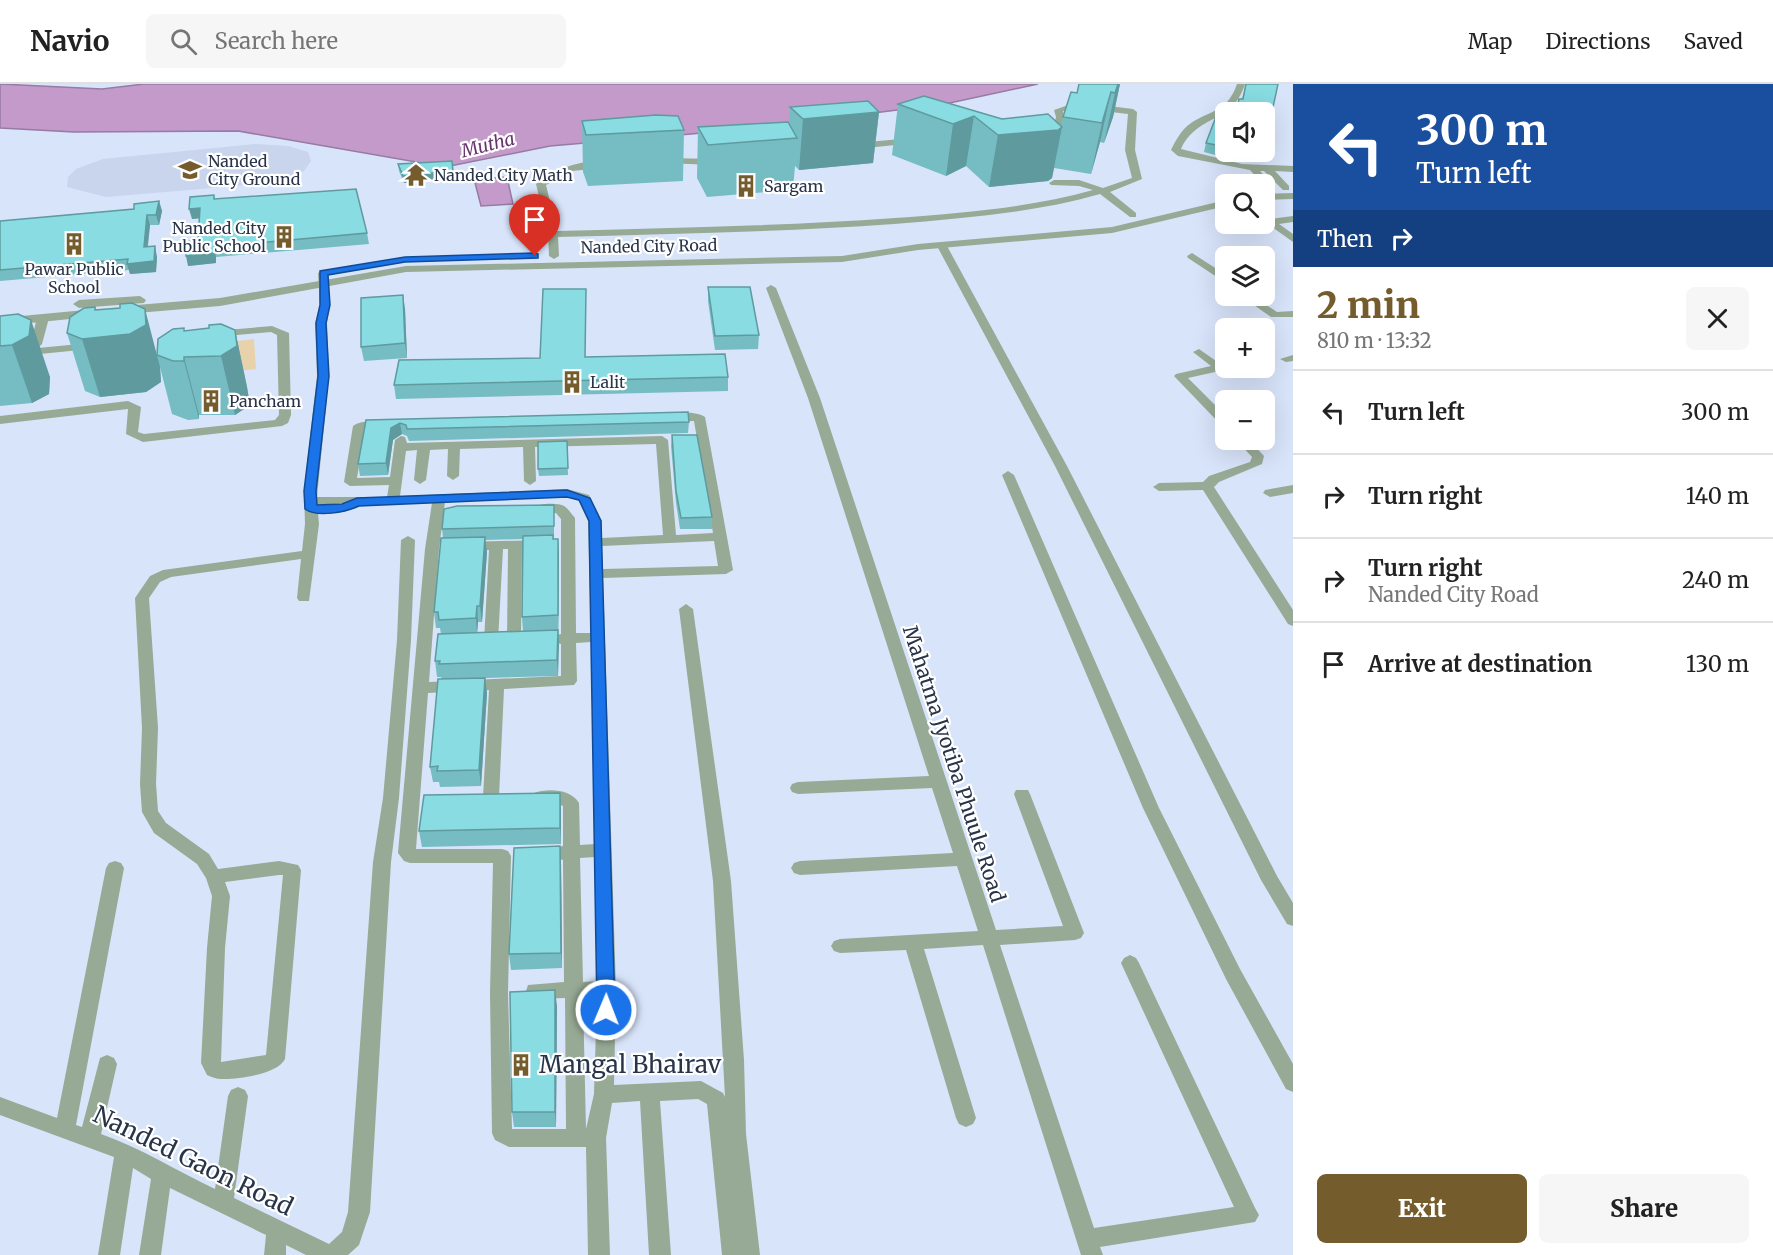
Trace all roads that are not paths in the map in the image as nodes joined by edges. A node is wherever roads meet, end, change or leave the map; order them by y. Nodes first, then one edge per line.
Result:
1 (1241, 84) edge
2 (919, 141) edge
3 (842, 147) dead end
4 (1045, 151) edge
5 (657, 161) edge
6 (728, 163) edge
7 (614, 164) edge
8 (1293, 164) edge
9 (1253, 168) junction
10 (1270, 169) junction
11 (1293, 169) edge
12 (1256, 174) edge
13 (1054, 183) edge
14 (1291, 190) edge
15 (1275, 191) edge
16 (1105, 192) junction
17 (1215, 196) edge
18 (1215, 206) edge
19 (1133, 215) junction
20 (1293, 219) edge
21 (553, 234) junction
22 (1293, 238) edge
23 (942, 246) junction
24 (867, 250) junction
25 (554, 256) junction
26 (1192, 256) dead end
27 (1215, 272) edge
28 (324, 277) junction
29 (771, 288) dead end
30 (1261, 306) edge
31 (0, 311) edge
32 (1293, 314) edge
33 (43, 318) junction
34 (0, 322) edge
35 (202, 335) edge
36 (17, 342) edge
37 (107, 345) edge
38 (1199, 352) dead end
39 (25, 353) junction
40 (0, 355) edge
41 (1215, 412) edge
42 (661, 417) edge
43 (0, 420) edge
44 (529, 444) junction
45 (454, 446) junction
46 (400, 447) junction
47 (424, 447) junction
48 (1252, 450) edge
49 (1008, 475) dead end
50 (453, 476) dead end
51 (420, 480) dead end
52 (396, 481) junction
53 (530, 481) dead end
54 (1207, 486) junction
55 (1159, 487) dead end
56 (1293, 489) edge
57 (1270, 494) dead end
58 (393, 501) junction
59 (311, 505) junction
60 (438, 506) junction
61 (518, 510) edge
62 (472, 511) edge
63 (722, 537) junction
64 (670, 539) junction
65 (408, 540) dead end
66 (568, 543) junction
67 (595, 543) junction
68 (515, 545) junction
69 (496, 546) junction
70 (443, 547) junction
71 (308, 554) junction
72 (596, 574) junction
73 (304, 598) dead end
74 (686, 609) dead end
75 (1291, 615) edge
76 (598, 637) junction
77 (568, 638) junction
78 (546, 639) edge
79 (471, 641) edge
80 (491, 641) junction
81 (443, 642) edge
82 (424, 643) junction
83 (497, 685) junction
84 (421, 688) junction
85 (938, 782) junction
86 (798, 788) dead end
87 (1022, 794) dead end
88 (491, 797) junction
89 (468, 798) edge
90 (434, 800) edge
91 (411, 801) junction
92 (603, 850) junction
93 (571, 852) junction
94 (548, 853) edge
95 (963, 860) junction
96 (115, 868) dead end
97 (800, 868) dead end
98 (214, 876) junction
99 (1293, 919) edge
100 (988, 937) junction
101 (913, 942) junction
102 (840, 946) dead end
103 (1130, 963) dead end
104 (607, 989) junction
105 (573, 990) junction
106 (499, 993) junction
107 (107, 1064) dead end
108 (1293, 1083) edge
109 (649, 1092) junction
110 (604, 1094) junction
111 (237, 1096) dead end
112 (0, 1106) edge
113 (966, 1118) dead end
114 (65, 1129) junction
115 (90, 1138) junction
116 (586, 1138) junction
117 (125, 1152) junction
118 (162, 1174) junction
119 (223, 1203) junction
120 (277, 1229) junction
121 (1089, 1247) edge
122 (109, 1255) edge
123 (150, 1255) edge
124 (275, 1255) edge
125 (330, 1255) edge
126 (599, 1255) edge
127 (660, 1255) edge
128 (733, 1255) edge
129 (749, 1255) edge

1 - 9 street
2 - 3 street
4 - 16 street
5 - 6 street
7 - 21 street
8 - 10 street
9 - 10 street
9 - 12 street
10 - 11 street
10 - 14 street
13 - 16 street
14 - 15 street
16 - 19 street
16 - 21 street
17 - 19 street, Nanded City Road
18 - 23 street, Nanded City Road
19 - 24 street, Nanded City Road
20 - 22 street
21 - 25 street
23 - 24 street, Nanded City Road
23 - 99 street
24 - 25 street, Nanded City Road
24 - 28 street, Nanded City Road
25 - 28 street, Nanded City Road
26 - 27 street
28 - 31 street, Nanded City Road
28 - 33 street, Nanded City Road
28 - 59 street
29 - 85 street, Mahatma Jyotiba Phuule Road
30 - 32 street
33 - 34 street, Nanded City Road
33 - 39 street
35 - 43 street
36 - 39 street
37 - 39 street
38 - 41 street
39 - 40 street
42 - 63 street
44 - 45 street
44 - 53 street
44 - 64 street
45 - 47 street
45 - 50 street
46 - 47 street
46 - 52 street
46 - 52 street
47 - 51 street
48 - 54 street
49 - 108 street
52 - 58 street
54 - 55 street
54 - 75 street
56 - 57 street
58 - 59 street
58 - 60 street
59 - 71 street
60 - 62 street
60 - 67 street
60 - 70 street
61 - 66 street
63 - 64 street
63 - 72 street
64 - 67 street
65 - 125 street
66 - 68 street
66 - 77 street
67 - 72 street
68 - 69 street
68 - 80 street
69 - 70 street
69 - 80 street
70 - 82 street
71 - 73 street
71 - 98 street
72 - 76 street
74 - 129 street
76 - 77 street
76 - 92 street
77 - 78 street
77 - 83 street
79 - 80 street
81 - 82 street
82 - 84 street
83 - 84 street
83 - 88 street
84 - 91 street
85 - 86 street
85 - 95 street, Mahatma Jyotiba Phuule Road
87 - 100 street
88 - 89 street
88 - 93 street
90 - 91 street
91 - 106 street
92 - 93 street
92 - 104 street
93 - 94 street
93 - 105 street
95 - 97 street
95 - 100 street, Mahatma Jyotiba Phuule Road
96 - 114 street
98 - 98 street
100 - 101 street
100 - 121 street, Mahatma Jyotiba Phuule Road
101 - 102 street
101 - 113 street
103 - 121 street
104 - 105 street
104 - 110 street
105 - 106 street
105 - 116 street
106 - 116 street
107 - 115 street
109 - 110 street
109 - 127 street
109 - 128 street
110 - 116 street
111 - 119 street
112 - 114 street, Nanded Gaon Road
114 - 115 street, Nanded Gaon Road
115 - 117 street, Nanded Gaon Road
116 - 126 street
117 - 118 street, Nanded Gaon Road
117 - 122 street
118 - 119 street, Nanded Gaon Road
118 - 123 street
119 - 120 street, Nanded Gaon Road
120 - 124 street
120 - 125 street, Nanded Gaon Road

